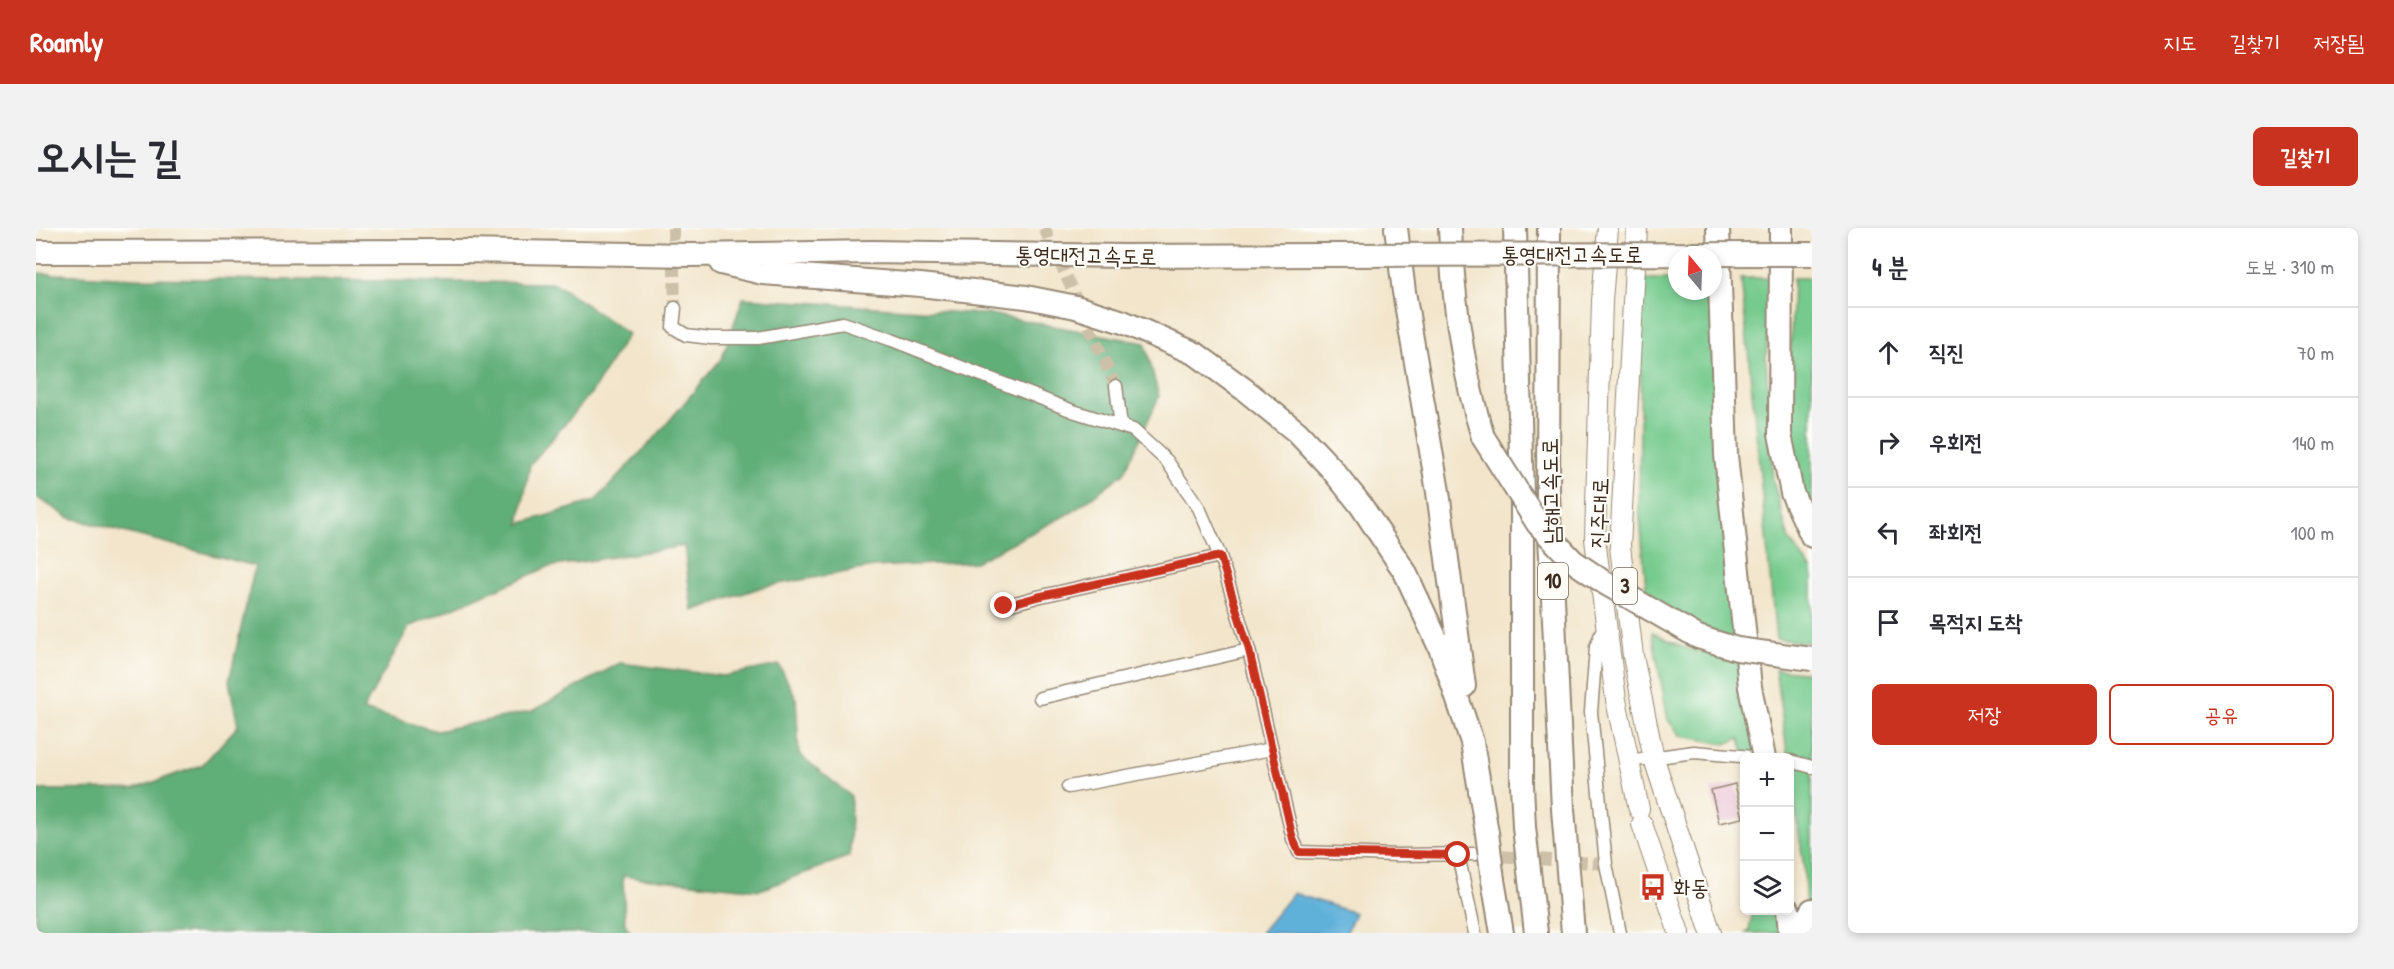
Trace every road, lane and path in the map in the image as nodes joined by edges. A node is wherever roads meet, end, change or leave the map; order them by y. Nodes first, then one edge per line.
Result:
1 (1396, 228) edge
2 (1450, 228) edge
3 (1515, 228) edge
4 (1549, 228) edge
5 (1608, 228) edge
6 (1637, 228) edge
7 (1718, 228) edge
8 (1781, 228) edge
9 (36, 252) edge
10 (1812, 254) edge
11 (690, 255) junction
12 (675, 308) tunnel mouth
13 (1116, 386) tunnel mouth
14 (1121, 426) junction
15 (1812, 536) edge
16 (1220, 556) junction
17 (1004, 606) dead end
18 (1605, 625) junction
19 (1249, 650) junction
20 (1812, 659) edge
21 (1040, 698) dead end
22 (1473, 742) junction
23 (1272, 749) junction
24 (1763, 753) edge
25 (1740, 756) edge
26 (1654, 759) junction
27 (1629, 761) junction
28 (1794, 762) edge
29 (1812, 767) edge
30 (1068, 787) dead end
31 (1478, 854) tunnel mouth
32 (1458, 855) junction
33 (1812, 910) edge
34 (1788, 915) edge
35 (1475, 933) edge
36 (1502, 933) edge
37 (1536, 933) edge
38 (1573, 933) edge
39 (1620, 933) edge
40 (1679, 933) edge
41 (1711, 933) edge
42 (1790, 933) edge
43 (1798, 933) edge

1 - 22 highway
2 - 20 highway, bridge
3 - 37 highway, 남해고속도로 / 10
4 - 38 highway, 남해고속도로 / 10
5 - 18 main road, 진주대로 / 3
6 - 26 main road, 진주대로 / 3
7 - 24 highway, bridge
8 - 15 highway
9 - 11 highway, 통영대전고속도로
10 - 11 highway, 통영대전고속도로, bridge
11 - 22 highway
12 - 14 street
13 - 14 street
14 - 16 street
16 - 17 street
16 - 19 street
18 - 27 main road, 진주대로 / 3
18 - 39 street
19 - 21 street
19 - 23 street
22 - 36 highway, bridge
23 - 30 street
23 - 32 street
25 - 26 street
26 - 27 street
26 - 41 main road, 진주대로 / 3
27 - 40 main road, 진주대로 / 3
28 - 29 street
31 - 32 street
32 - 35 street
33 - 43 highway
34 - 42 highway

